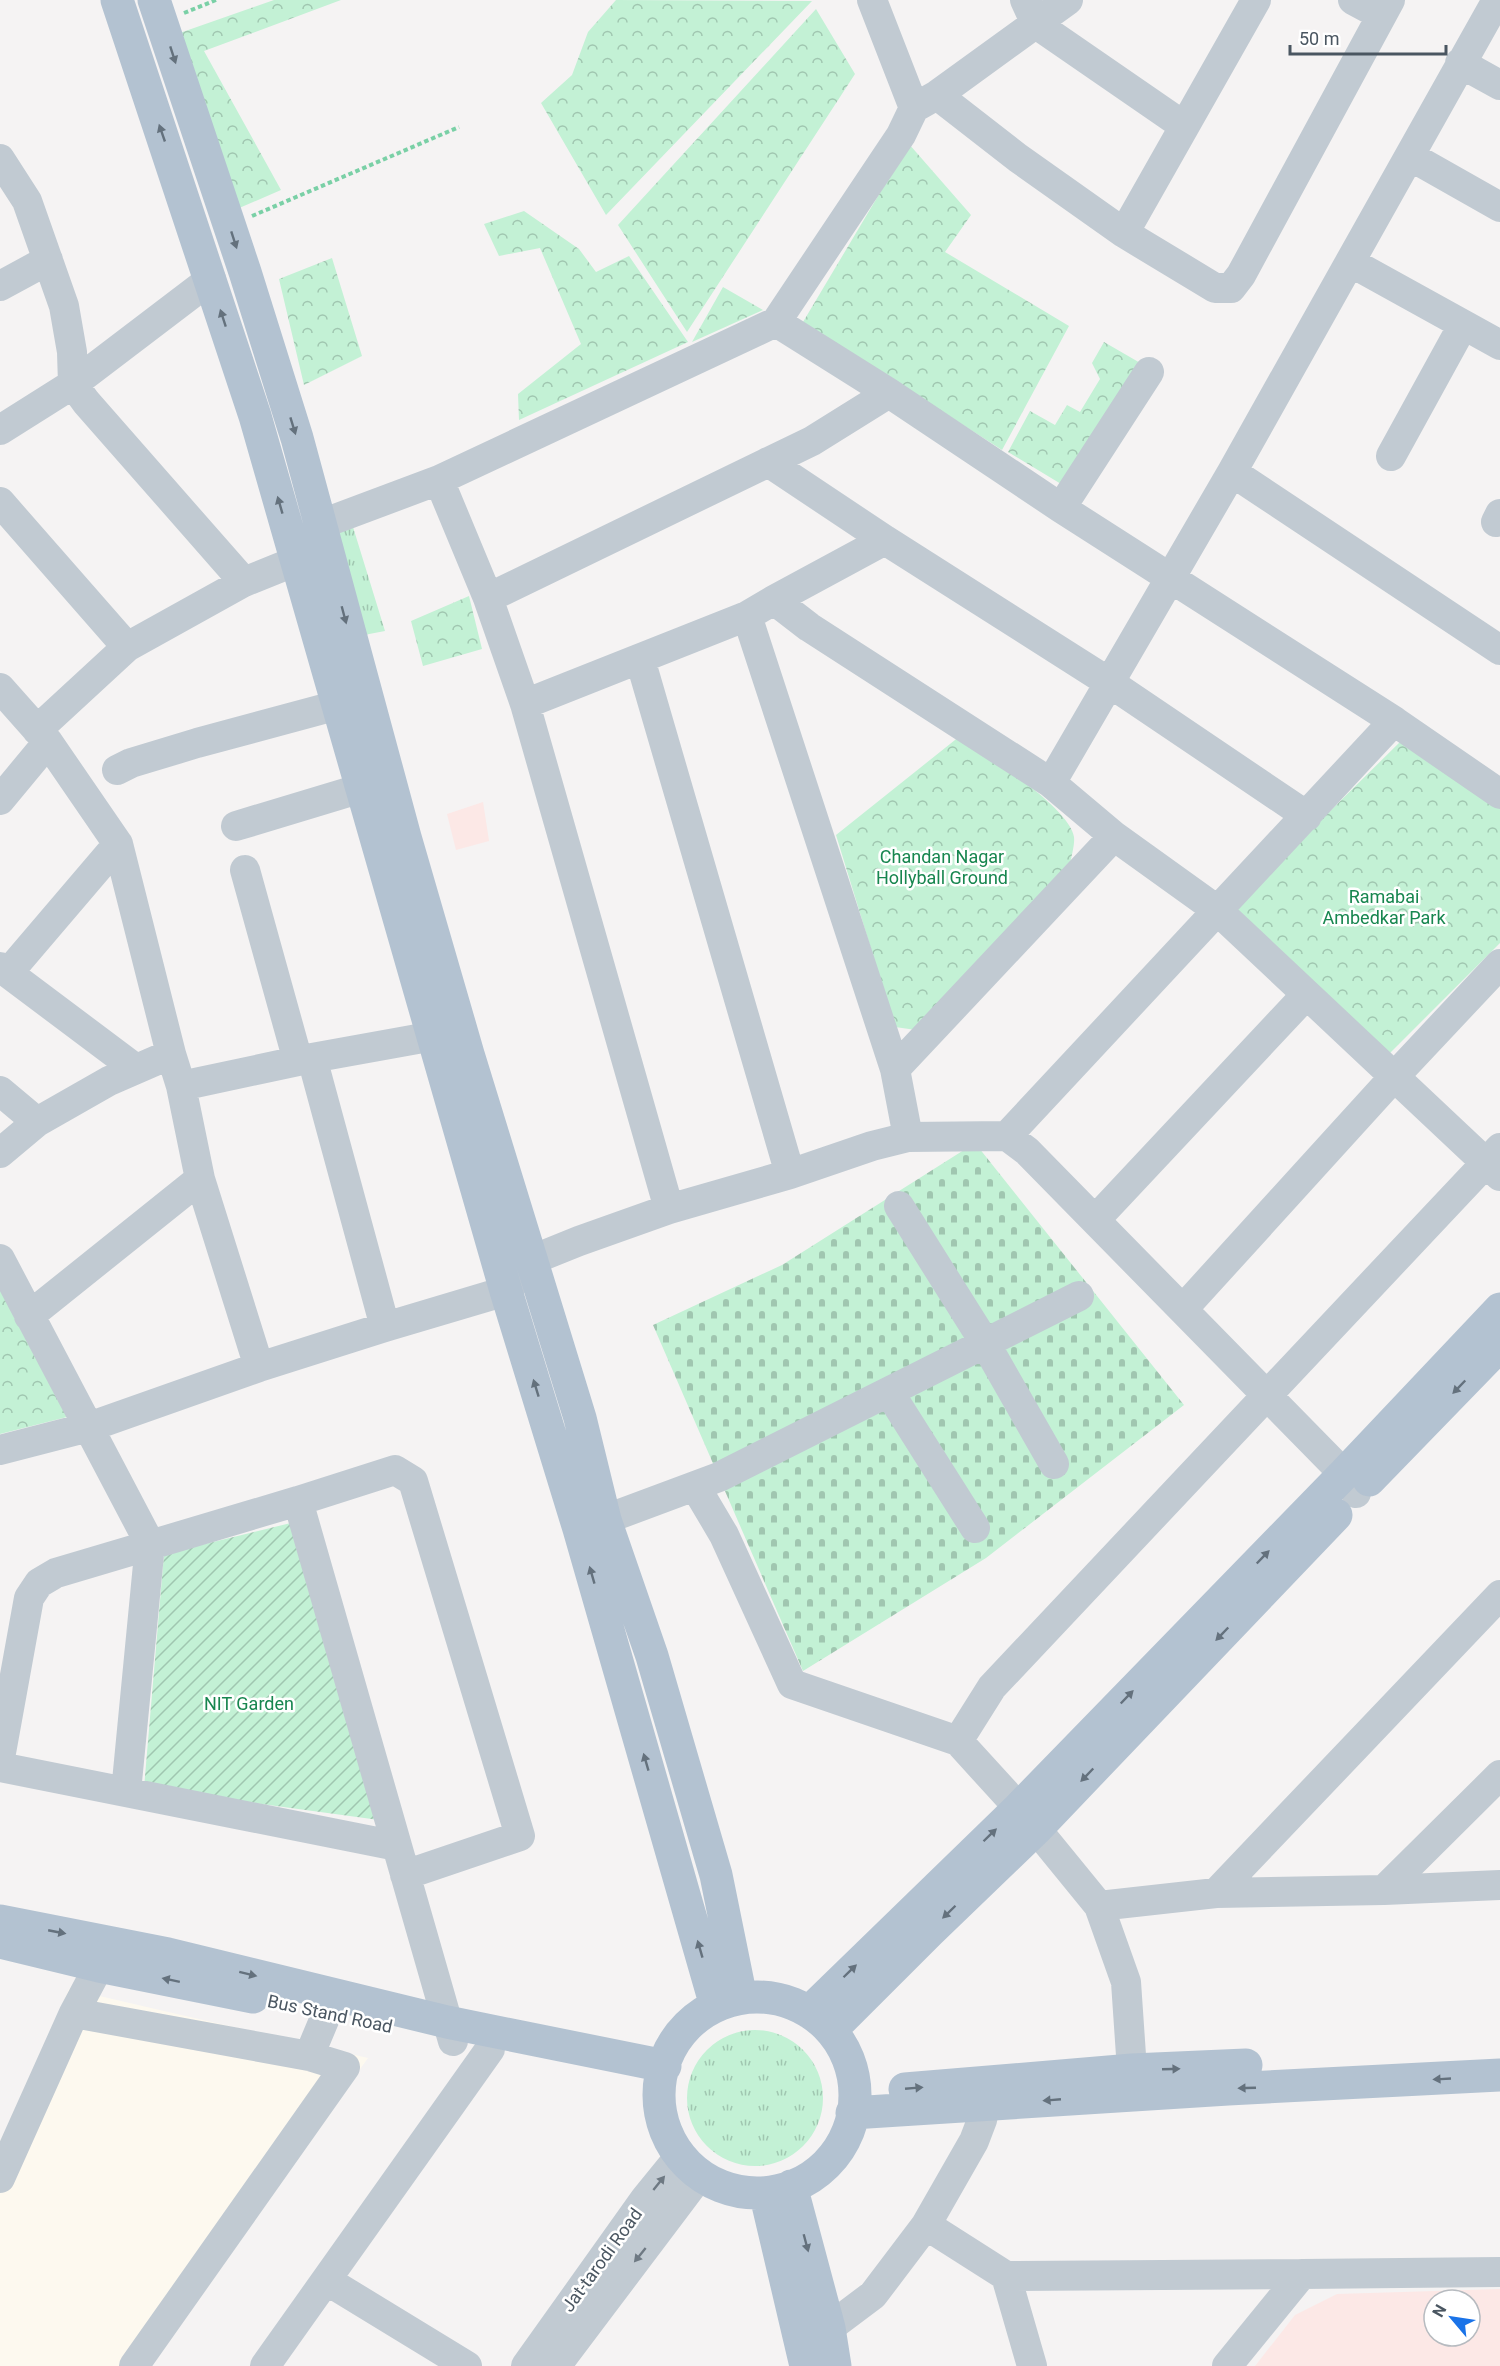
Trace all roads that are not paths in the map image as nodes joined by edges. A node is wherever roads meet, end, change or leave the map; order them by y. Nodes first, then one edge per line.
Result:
1 (117, 0) edge
2 (872, 0) edge
3 (1068, 0) edge
4 (1256, 0) edge
5 (1353, 0) edge
6 (1497, 0) edge
7 (1386, 7) edge
8 (158, 12) edge
9 (1031, 12) edge
10 (1460, 63) junction
11 (1500, 85) edge
12 (925, 102) junction
13 (1184, 126) junction
14 (1410, 156) junction
15 (0, 159) edge
16 (1500, 207) edge
17 (1124, 233) junction
18 (48, 260) junction
19 (1350, 262) junction
20 (211, 279) junction
21 (0, 286) edge
22 (776, 322) junction
23 (1463, 325) junction
24 (1500, 345) edge
25 (1149, 372) dead end
26 (73, 384) junction
27 (889, 393) junction
28 (0, 430) edge
29 (1391, 456) dead end
30 (768, 462) junction
31 (1232, 472) junction
32 (440, 480) junction
33 (0, 502) edge
34 (1061, 508) junction
35 (319, 525) junction
36 (885, 540) junction
37 (296, 561) junction
38 (1169, 577) junction
39 (244, 582) junction
40 (488, 598) junction
41 (774, 600) junction
42 (747, 616) junction
43 (127, 647) junction
44 (1500, 650) edge
45 (640, 659) junction
46 (1110, 683) junction
47 (0, 688) edge
48 (525, 704) junction
49 (338, 705) junction
50 (1394, 721) junction
51 (43, 736) junction
52 (117, 770) dead end
53 (1051, 783) junction
54 (362, 788) junction
55 (1500, 794) edge
56 (0, 800) edge
57 (1307, 816) junction
58 (236, 826) dead end
59 (1114, 836) junction
60 (118, 844) junction
61 (245, 870) dead end
62 (1217, 910) junction
63 (1500, 964) edge
64 (4, 970) edge
65 (1306, 995) junction
66 (434, 1036) junction
67 (171, 1054) junction
68 (305, 1059) junction
69 (136, 1069) junction
70 (895, 1070) junction
71 (1393, 1078) junction
72 (181, 1086) junction
73 (0, 1091) edge
74 (37, 1122) junction
75 (1006, 1136) junction
76 (908, 1137) junction
77 (0, 1153) edge
78 (1495, 1162) edge
79 (790, 1174) junction
80 (200, 1179) junction
81 (899, 1206) dead end
82 (669, 1209) junction
83 (1095, 1220) junction
84 (0, 1259) edge
85 (532, 1260) junction
86 (506, 1291) junction
87 (1079, 1296) dead end
88 (1183, 1309) junction
89 (1500, 1309) edge
90 (29, 1316) junction
91 (385, 1327) junction
92 (985, 1343) junction
93 (1500, 1346) edge
94 (259, 1368) junction
95 (889, 1392) junction
96 (1267, 1395) junction
97 (88, 1427) junction
98 (0, 1450) edge
99 (1054, 1464) dead end
100 (1350, 1483) junction
101 (695, 1486) junction
102 (298, 1501) junction
103 (592, 1525) junction
104 (975, 1527) dead end
105 (150, 1544) junction
106 (1500, 1595) edge
107 (958, 1741) junction
108 (0, 1758) edge
109 (0, 1767) edge
110 (1500, 1775) edge
111 (126, 1792) junction
112 (1028, 1818) junction
113 (397, 1846) junction
114 (405, 1875) junction
115 (1500, 1885) edge
116 (1383, 1890) junction
117 (1216, 1893) junction
118 (1100, 1905) junction
119 (0, 1920) edge
120 (0, 1942) edge
121 (99, 1966) junction
122 (729, 2002) junction
123 (74, 2013) junction
124 (327, 2013) junction
125 (820, 2021) junction
126 (450, 2031) junction
127 (490, 2049) junction
128 (1500, 2055) edge
129 (309, 2056) junction
130 (1500, 2075) edge
131 (662, 2076) junction
132 (1131, 2083) junction
133 (987, 2093) junction
134 (854, 2103) junction
135 (690, 2165) junction
136 (0, 2178) edge
137 (778, 2191) junction
138 (926, 2225) junction
139 (1500, 2272) edge
140 (1302, 2274) junction
141 (1006, 2276) junction
142 (326, 2280) junction
143 (829, 2328) junction
144 (134, 2366) edge
145 (265, 2366) edge
146 (467, 2366) edge
147 (526, 2366) edge
148 (556, 2366) edge
149 (806, 2366) edge
150 (835, 2366) edge
151 (1032, 2366) edge
152 (1227, 2366) edge

20 -> 1 main road
2 - 12 street
3 - 9 street
4 - 13 street
5 - 7 street
6 - 10 street
7 - 17 street
8 -> 35 main road
9 - 12 street
9 - 13 street
10 - 11 street
10 - 14 street
12 - 17 street
12 - 22 street
13 - 17 street
14 - 16 street
14 - 19 street
15 - 18 street
18 - 21 street
18 - 26 street
19 - 23 street
19 - 31 street
20 - 26 street
37 -> 20 main road
22 - 27 street
22 - 32 street
23 - 24 street
23 - 29 street
25 - 34 street
26 - 28 street
26 - 39 street
27 - 30 street
27 - 34 street
30 - 36 street
30 - 40 street
31 - 38 street
31 - 44 street
32 - 35 street
32 - 40 street
33 - 43 street
34 - 38 street
35 - 37 street
35 -> 85 main road
36 - 41 street
36 - 46 street
37 - 39 street
37 - 49 main road
38 - 46 street
38 - 50 street
39 - 43 street
40 - 48 street
41 - 42 street
41 - 53 street
42 - 45 street
42 - 70 street
43 - 51 street
45 - 48 street
45 - 79 street
46 - 53 street
46 - 57 street
47 - 51 street
48 - 82 street
49 - 52 street
49 - 54 main road
50 - 55 street
50 - 57 street
51 - 56 street
51 - 60 street
53 - 59 street
54 - 58 street
54 - 66 main road
57 - 62 street
59 - 62 street
59 - 70 street
60 - 64 street
60 - 67 street
61 - 68 street
62 - 65 street
62 - 75 street
63 - 71 street
64 - 69 street
65 - 71 street
65 - 83 street
66 - 68 street
66 - 86 main road
67 - 69 street
67 - 72 street
68 - 72 street
68 - 91 street
69 - 74 street
70 - 76 street
71 - 78 street
71 - 88 street
72 - 80 street
73 - 74 street
74 - 77 street
75 - 76 street
75 - 83 street
76 - 79 street
78 - 96 street
79 - 82 street
80 - 90 street
80 - 94 street
81 - 92 street
82 - 85 street
83 - 88 street
84 - 90 street
85 - 86 street
85 - 103 main road
86 - 91 street
103 -> 86 main road
87 - 92 street
88 - 96 street
89 - 100 main road
90 - 97 street
91 - 94 street
92 - 95 street
92 - 99 street
93 -> 100 main road
94 - 97 street
95 - 101 street
95 - 104 street
96 - 100 street
96 - 107 street
97 - 98 street
97 - 105 street
100 - 112 main road
101 - 103 street
101 - 107 street
102 - 105 street
102 - 113 street
102 - 114 street
103 - 122 main road
105 - 108 street
105 - 111 street
106 - 117 street
107 - 112 street
109 - 111 street
110 - 116 street
111 - 113 street
112 - 118 street
112 - 125 main road
113 - 114 street
114 - 126 street
115 - 116 street
116 - 117 street
117 - 118 street
118 - 132 street
119 -> 126 main road
120 - 121 main road, Bus Stand Road
121 - 123 street
124 -> 121 main road, Bus Stand Road
122 - 125 main road
122 - 131 main road
123 - 129 street
123 - 136 street
124 - 126 main road, Bus Stand Road
124 - 129 street
125 - 134 main road
126 - 127 main road, Bus Stand Road
126 - 131 main road
127 - 131 main road, Bus Stand Road
127 - 142 street
132 -> 128 main road
129 - 144 street
130 -> 132 main road
131 - 135 main road
132 - 133 main road
133 - 134 main road
133 - 138 street
134 - 137 main road
135 - 137 main road
147 -> 135 street, Jat-tarodi Road
135 -> 148 street
137 -> 143 main road
137 - 149 main road
138 - 141 street
138 - 143 street
139 - 140 street
140 - 141 street
140 - 152 street
141 - 151 street
142 - 145 street
142 - 146 street
143 - 150 main road

